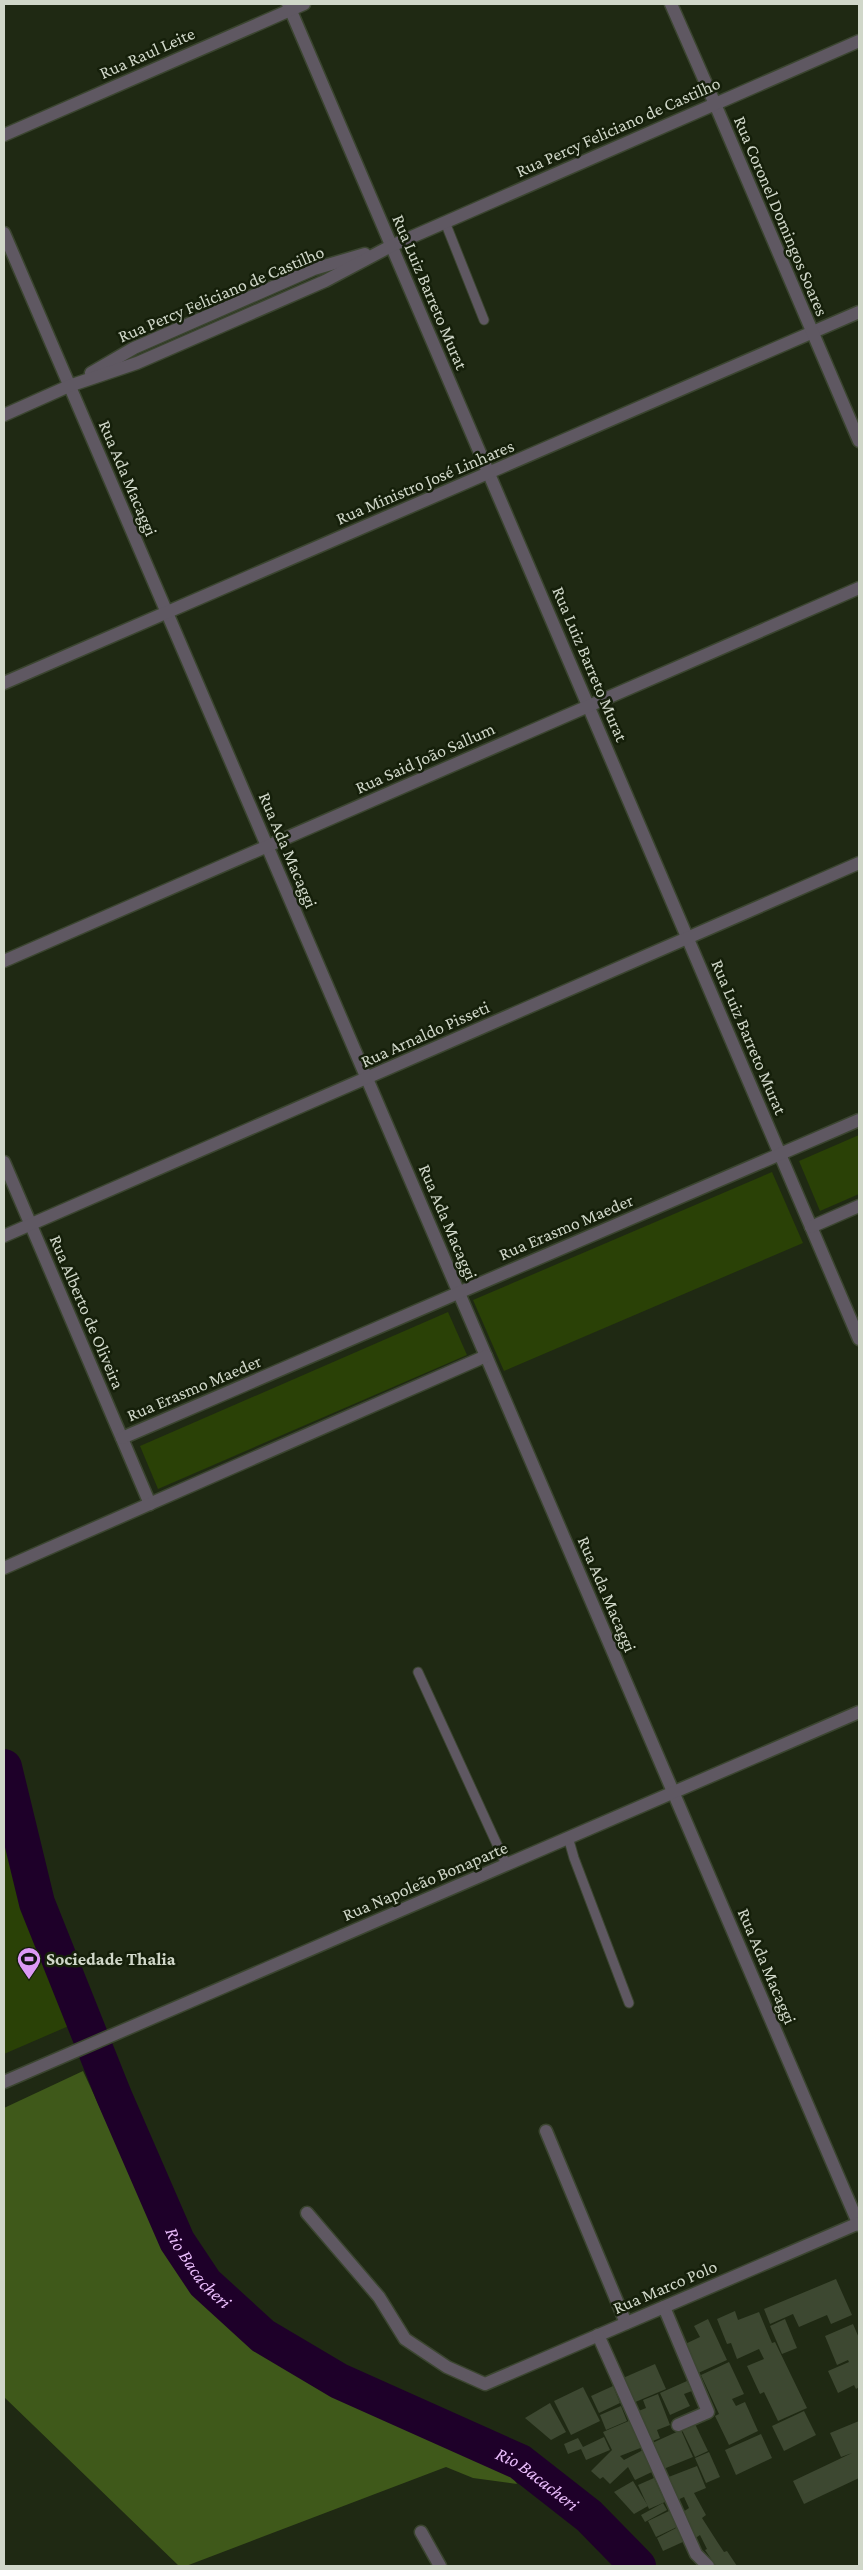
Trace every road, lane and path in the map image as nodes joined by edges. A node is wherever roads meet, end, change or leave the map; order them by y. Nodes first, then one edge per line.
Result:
1 (304, 4) edge
2 (672, 4) edge
3 (289, 7) edge
4 (859, 42) edge
5 (714, 104) junction
6 (4, 135) edge
7 (445, 222) junction
8 (4, 233) edge
9 (391, 246) junction
10 (859, 312) edge
11 (484, 320) dead end
12 (812, 332) junction
13 (69, 386) junction
14 (4, 415) edge
15 (859, 442) edge
16 (489, 473) junction
17 (859, 588) edge
18 (167, 613) junction
19 (4, 683) edge
20 (588, 706) junction
21 (267, 846) junction
22 (859, 863) edge
23 (688, 938) junction
24 (4, 961) edge
25 (367, 1078) junction
26 (859, 1120) edge
27 (780, 1154) junction
28 (4, 1162) edge
29 (859, 1206) edge
30 (30, 1224) junction
31 (811, 1227) junction
32 (4, 1236) edge
33 (459, 1293) junction
34 (859, 1339) edge
35 (486, 1356) junction
36 (122, 1438) junction
37 (150, 1504) junction
38 (4, 1568) edge
39 (418, 1672) dead end
40 (859, 1712) edge
41 (673, 1792) junction
42 (568, 1838) junction
43 (506, 1864) junction
44 (629, 2003) dead end
45 (4, 2082) edge
46 (546, 2132) dead end
47 (307, 2213) dead end
48 (859, 2224) edge
49 (664, 2307) junction
50 (626, 2323) junction
51 (598, 2335) junction
52 (678, 2425) dead end
53 (421, 2532) dead end
54 (440, 2566) edge
55 (708, 2566) edge

1 - 3 street, Rua Raul Leite
2 - 5 street, Rua Coronel Domingos Soares
3 - 6 street, Rua Raul Leite
3 - 9 street, Rua Luiz Barreto Murat
4 - 5 street, Rua Percy Feliciano de Castilho
5 - 7 street, Rua Percy Feliciano de Castilho
5 - 12 street, Rua Coronel Domingos Soares
7 - 9 street, Rua Percy Feliciano de Castilho
7 - 11 lane
8 - 13 street, Rua Ada Macaggi
9 - 13 street, Rua Percy Feliciano de Castilho
9 - 16 street, Rua Luiz Barreto Murat
10 - 12 street, Rua Ministro José Linhares
12 - 15 street, Rua Coronel Domingos Soares
12 - 16 street, Rua Ministro José Linhares
13 - 14 street, Rua Percy Feliciano de Castilho
13 - 18 street, Rua Ada Macaggi
16 - 18 street, Rua Ministro José Linhares
16 - 20 street, Rua Luiz Barreto Murat
17 - 20 street, Rua Said João Sallum
18 - 19 street, Rua Ministro José Linhares
18 - 21 street, Rua Ada Macaggi
20 - 21 street, Rua Said João Sallum
20 - 23 street, Rua Luiz Barreto Murat
21 - 24 street, Rua Said João Sallum
21 - 25 street, Rua Ada Macaggi
22 - 23 street, Rua Arnaldo Pisseti
23 - 25 street, Rua Arnaldo Pisseti
23 - 27 street, Rua Luiz Barreto Murat
25 - 30 street, Rua Arnaldo Pisseti
25 - 33 street, Rua Ada Macaggi
26 - 27 street, Rua Erasmo Maeder
27 - 31 street, Rua Luiz Barreto Murat
27 - 33 street, Rua Erasmo Maeder
28 - 30 street, Rua Alberto de Oliveira
29 - 31 street
30 - 32 street, Rua Arnaldo Pisseti
30 - 36 street, Rua Alberto de Oliveira
31 - 34 street, Rua Luiz Barreto Murat
33 - 35 street, Rua Ada Macaggi
33 - 36 street, Rua Erasmo Maeder
35 - 37 street
35 - 41 street, Rua Ada Macaggi
36 - 37 street, Rua Alberto de Oliveira
37 - 38 street
39 - 43 lane
40 - 41 street, Rua Napoleão Bonaparte
41 - 42 street, Rua Napoleão Bonaparte
41 - 48 street, Rua Ada Macaggi
42 - 43 street, Rua Napoleão Bonaparte
42 - 44 lane
43 - 45 street, Rua Napoleão Bonaparte
46 - 50 street
47 - 51 street, Rua Marco Polo
48 - 49 street, Rua Marco Polo
49 - 50 street, Rua Marco Polo
49 - 52 street
50 - 51 street, Rua Marco Polo
51 - 55 street
53 - 54 street

